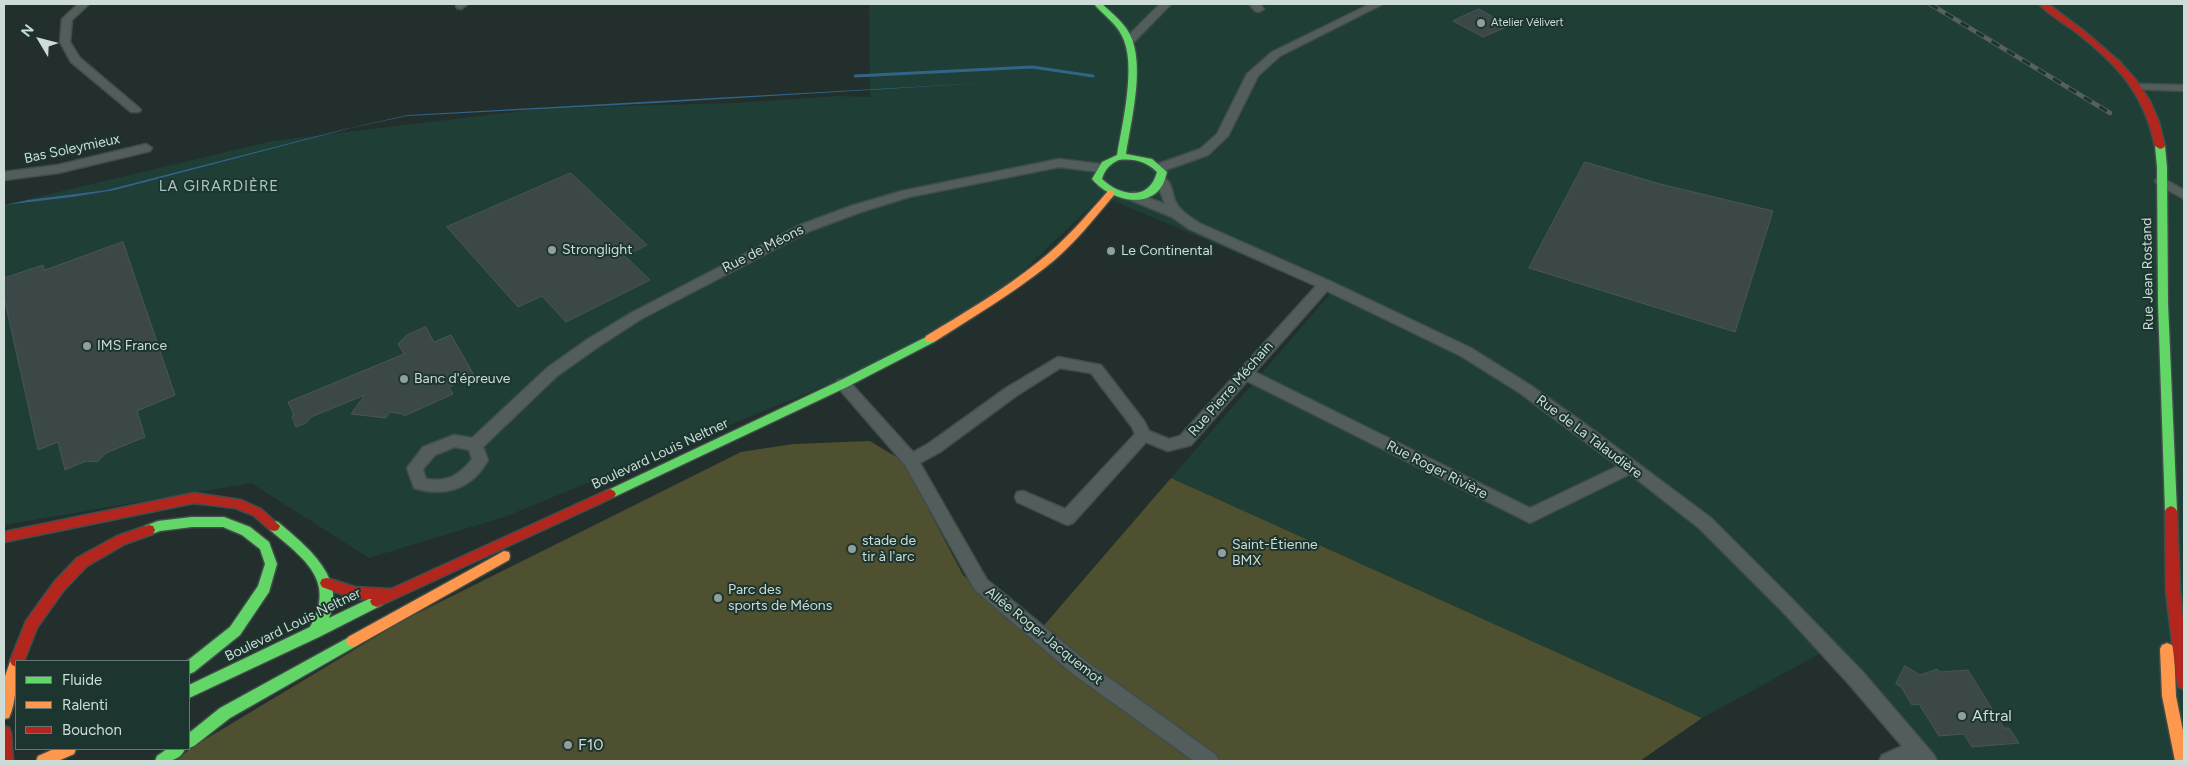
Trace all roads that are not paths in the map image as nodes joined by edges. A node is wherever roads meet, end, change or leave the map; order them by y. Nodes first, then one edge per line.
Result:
1 (84, 4) edge
2 (1098, 4) edge
3 (1166, 4) edge
4 (1378, 4) edge
5 (2043, 4) edge
6 (1129, 41) junction
7 (2138, 87) junction
8 (2184, 88) edge
9 (135, 110) dead end
10 (146, 148) dead end
11 (1121, 157) junction
12 (1100, 168) junction
13 (1159, 168) junction
14 (4, 176) edge
15 (1162, 181) junction
16 (2161, 181) junction
17 (1112, 193) junction
18 (2184, 195) edge
19 (1133, 196) junction
20 (1177, 214) junction
21 (1325, 284) junction
22 (1244, 373) junction
23 (843, 384) junction
24 (1143, 435) junction
25 (475, 445) dead end
26 (911, 461) junction
27 (1630, 467) junction
28 (638, 482) junction
29 (1023, 496) dead end
30 (4, 537) edge
31 (327, 583) junction
32 (2173, 591) junction
33 (391, 594) junction
34 (314, 633) junction
35 (18, 660) edge
36 (15, 667) edge
37 (190, 667) edge
38 (2184, 683) edge
39 (190, 692) edge
40 (4, 713) edge
41 (4, 733) edge
42 (190, 740) edge
43 (67, 750) edge
44 (177, 750) edge
45 (1922, 755) edge
46 (6, 761) edge
47 (44, 761) edge
48 (162, 761) edge
49 (1209, 761) edge
50 (1889, 761) edge
51 (2182, 761) edge

1 - 9 street
2 - 6 street
3 - 6 street
4 - 13 street
5 - 7 street, Rue Jean Rostand
6 - 11 street
7 - 8 street
7 - 16 street, Rue Jean Rostand
10 - 14 street, Bas Soleymieux
11 - 12 street
11 - 13 street
12 - 17 street
12 - 25 street, Rue de Méons
13 - 15 street
15 - 19 street
15 - 20 street, Rue de La Talaudière
16 - 18 street
16 - 32 street, Rue Jean Rostand
17 - 19 street
17 - 23 street, Boulevard Louis Neltner
19 - 20 street, Rue de La Talaudière
20 - 21 street, Rue de La Talaudière
21 - 22 street, Rue Pierre Méchain
21 - 27 street, Rue de La Talaudière
22 - 24 street, Rue Pierre Méchain
22 - 27 street, Rue Roger Rivière
23 - 26 street, Allée Roger Jacquemot
23 - 28 street, Boulevard Louis Neltner
24 - 26 street
24 - 29 street
26 - 49 street, Allée Roger Jacquemot
27 - 45 street, Rue de La Talaudière
28 - 33 street, Boulevard Louis Neltner
28 - 42 street
30 - 31 street
31 - 33 street
31 - 34 street
32 - 38 street, Rue Jean Rostand
32 - 51 street, Rue Jean Rostand
33 - 34 street, Boulevard Louis Neltner
34 - 39 street, Boulevard Louis Neltner
35 - 37 street
36 - 40 street
41 - 46 street
43 - 47 street
44 - 48 street
45 - 50 street

